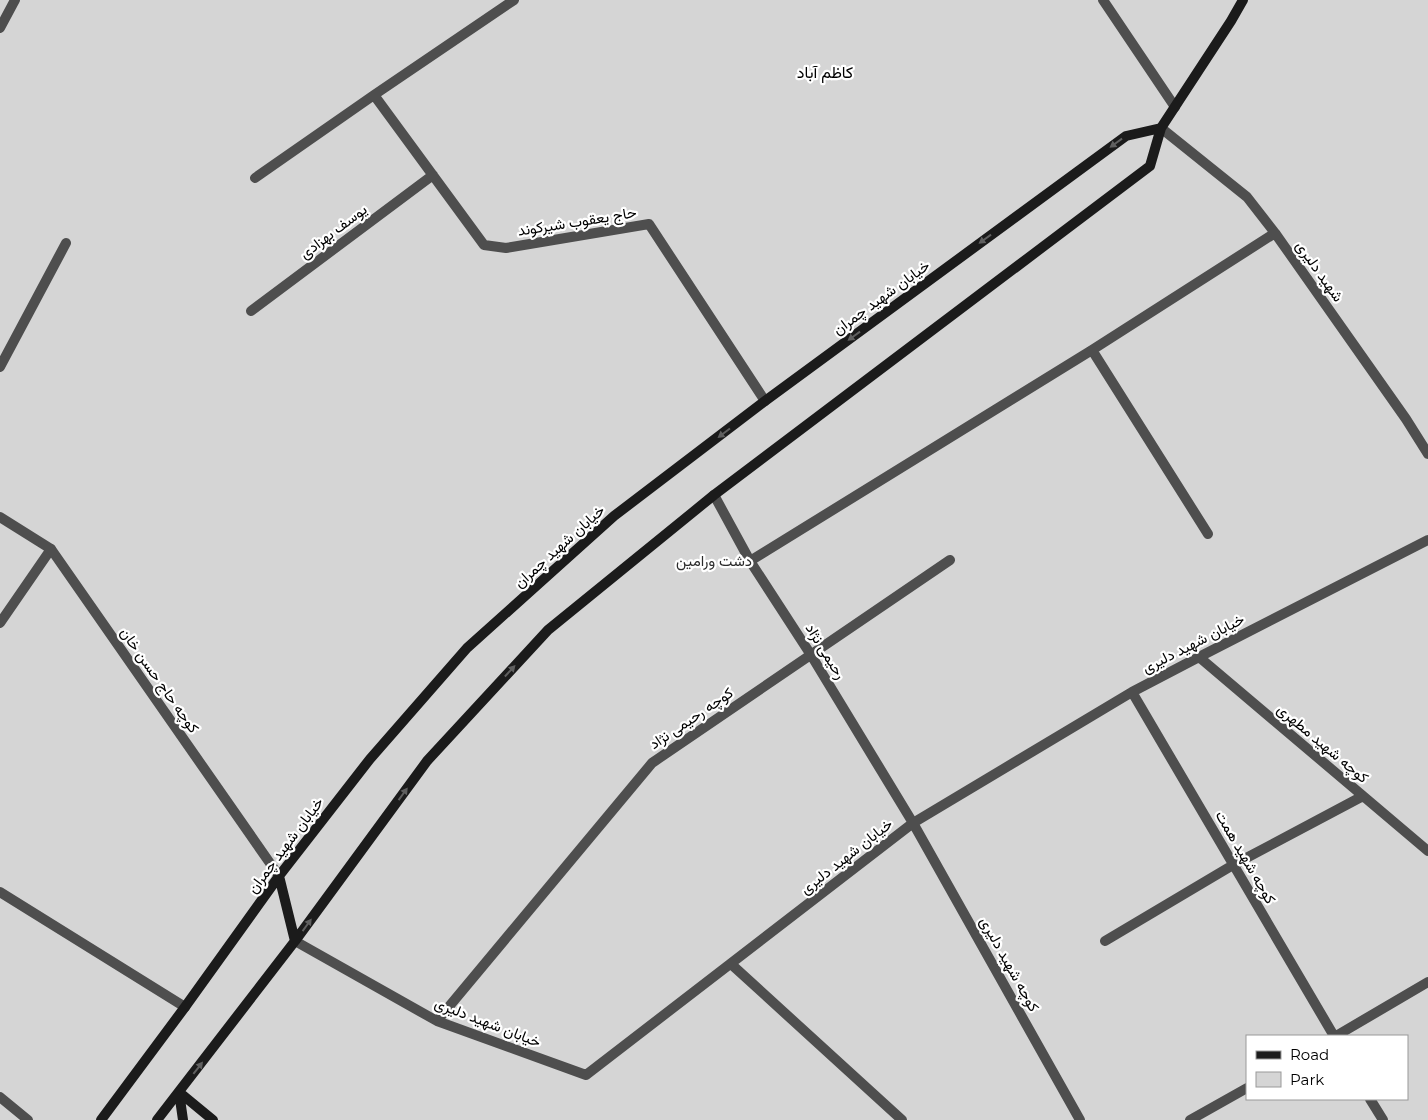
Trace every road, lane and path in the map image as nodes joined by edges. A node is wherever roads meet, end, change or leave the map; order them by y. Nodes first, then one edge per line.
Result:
1 (15, 0) edge
2 (514, 0) edge
3 (1103, 0) edge
4 (1242, 0) edge
5 (0, 28) edge
6 (374, 94) junction
7 (1176, 107) junction
8 (1162, 128) junction
9 (433, 176) junction
10 (255, 178) dead end
11 (1275, 233) junction
12 (66, 244) dead end
13 (251, 311) dead end
14 (1092, 350) junction
15 (0, 367) edge
16 (765, 401) junction
17 (1428, 454) edge
18 (714, 495) junction
19 (0, 518) edge
20 (1208, 534) dead end
21 (1428, 540) edge
22 (51, 550) junction
23 (950, 560) dead end
24 (750, 561) junction
25 (0, 623) edge
26 (811, 655) junction
27 (1199, 657) junction
28 (1132, 692) junction
29 (1363, 796) junction
30 (913, 823) junction
31 (1426, 847) edge
32 (1233, 866) junction
33 (278, 876) junction
34 (0, 892) edge
35 (295, 941) junction
36 (1105, 941) dead end
37 (731, 964) junction
38 (1428, 982) edge
39 (185, 1007) junction
40 (438, 1021) junction
41 (1334, 1035) edge
42 (1337, 1035) edge
43 (1246, 1089) edge
44 (179, 1092) junction
45 (0, 1097) edge
46 (1371, 1100) edge
47 (28, 1120) edge
48 (101, 1120) edge
49 (157, 1120) edge
50 (183, 1120) edge
51 (213, 1120) edge
52 (902, 1120) edge
53 (1080, 1120) edge
54 (1190, 1120) edge
55 (1382, 1120) edge

1 - 5 street
2 - 6 street
3 - 7 street
4 - 7 main road
6 - 9 street, حاج یعقوب شیرکوند
6 - 10 street
7 - 8 main road
8 - 11 street, شهید دلیری
8 -> 16 main road, خیابان شهید چمران
8 - 18 main road
9 - 13 street, یوسف بهزادی
9 - 16 street, حاج یعقوب شیرکوند
11 - 14 street
11 - 17 street, شهید دلیری
12 - 15 street
14 - 20 street
14 - 24 street
16 -> 33 main road, خیابان شهید چمران
18 - 24 street, رحیمی نژاد
35 -> 18 main road
19 - 22 street, کوچه حاج حسن خان
21 - 27 street, خیابان شهید دلیری
22 - 25 street
22 - 33 street, کوچه حاج حسن خان
23 - 26 street, کوچه رحیمی نژاد
24 - 26 street, رحیمی نژاد
26 - 30 street, رحیمی نژاد
26 - 40 street, کوچه رحیمی نژاد
27 - 28 street, خیابان شهید دلیری
27 - 29 street, کوچه شهید مطهری
28 - 30 street, خیابان شهید دلیری
28 - 32 street, کوچه شهید همت
29 - 31 street, کوچه شهید مطهری
29 - 32 street
30 - 37 street, خیابان شهید دلیری
30 - 53 street, کوچه شهید دلیری
32 - 36 street
32 - 41 street, کوچه شهید همت
33 - 35 main road
33 - 39 main road, خیابان شهید چمران
34 - 39 street
35 - 40 street, خیابان شهید دلیری
44 -> 35 main road
37 - 40 street, خیابان شهید دلیری
37 - 52 street
38 - 42 street
39 - 48 main road, خیابان شهید چمران
43 - 54 street
44 - 49 main road
44 - 50 main road
44 - 51 main road
45 - 47 street
46 - 55 street

